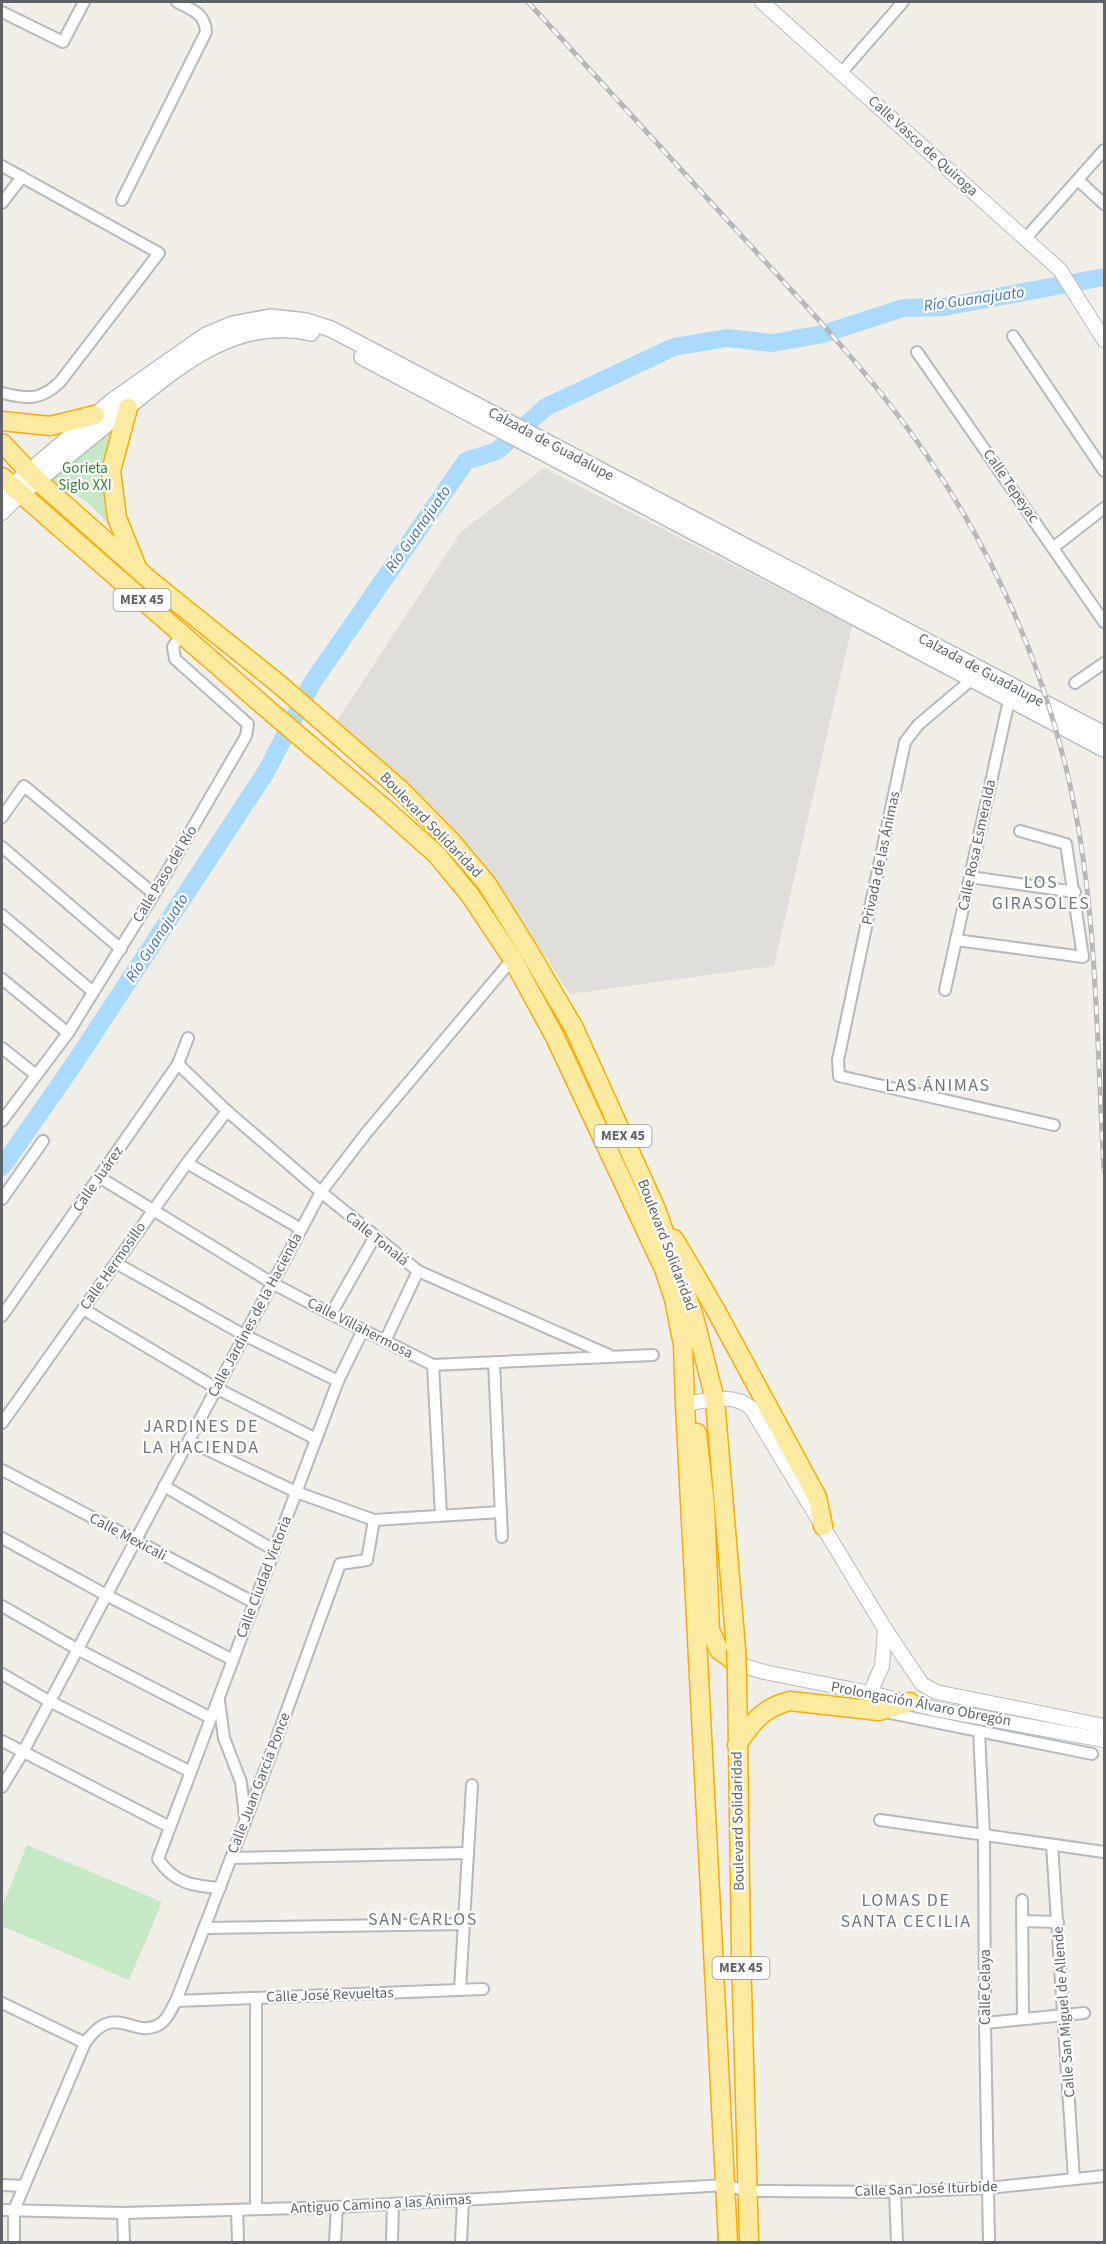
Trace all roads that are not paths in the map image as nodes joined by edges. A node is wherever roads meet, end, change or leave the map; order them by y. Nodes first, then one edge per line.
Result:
1 (84, 2) edge
2 (177, 2) edge
3 (762, 2) edge
4 (903, 2) edge
5 (2, 12) edge
6 (841, 73) junction
7 (1104, 150) edge
8 (2, 166) edge
9 (22, 177) junction
10 (1078, 180) junction
11 (122, 200) dead end
12 (2, 202) edge
13 (1104, 204) edge
14 (1025, 239) junction
15 (1013, 336) dead end
16 (1104, 340) edge
17 (917, 352) dead end
18 (2, 393) edge
19 (128, 408) junction
20 (95, 414) junction
21 (489, 418) junction
22 (2, 421) edge
23 (2, 443) edge
24 (1104, 471) edge
25 (33, 476) junction
26 (8, 488) edge
27 (1104, 508) edge
28 (2, 513) edge
29 (1054, 547) junction
30 (138, 570) junction
31 (1104, 622) edge
32 (181, 634) junction
33 (1104, 663) edge
34 (976, 675) junction
35 (1075, 683) dead end
36 (1009, 700) junction
37 (1104, 734) edge
38 (1104, 749) edge
39 (2, 817) edge
40 (1020, 831) dead end
41 (2, 847) edge
42 (970, 878) junction
43 (1075, 892) junction
44 (154, 894) junction
45 (2, 915) edge
46 (956, 940) junction
47 (527, 948) junction
48 (120, 949) junction
49 (512, 958) junction
50 (2, 980) edge
51 (945, 990) dead end
52 (92, 991) junction
53 (68, 1033) junction
54 (189, 1038) dead end
55 (2, 1048) edge
56 (178, 1064) junction
57 (36, 1075) junction
58 (227, 1111) junction
59 (2, 1121) edge
60 (1054, 1125) dead end
61 (43, 1141) dead end
62 (187, 1163) junction
63 (99, 1177) junction
64 (321, 1192) junction
65 (2, 1199) edge
66 (656, 1209) junction
67 (153, 1212) junction
68 (301, 1229) junction
69 (374, 1238) junction
70 (116, 1263) junction
71 (418, 1271) junction
72 (272, 1283) junction
73 (83, 1310) junction
74 (331, 1314) junction
75 (2, 1316) edge
76 (363, 1330) junction
77 (244, 1335) junction
78 (385, 1341) junction
79 (653, 1354) dead end
80 (612, 1356) junction
81 (494, 1362) junction
82 (433, 1365) junction
83 (338, 1381) junction
84 (216, 1388) junction
85 (715, 1400) junction
86 (685, 1404) junction
87 (2, 1423) edge
88 (316, 1439) junction
89 (189, 1441) junction
90 (2, 1470) edge
91 (164, 1486) junction
92 (296, 1492) junction
93 (501, 1512) junction
94 (441, 1515) junction
95 (374, 1520) junction
96 (823, 1526) junction
97 (502, 1537) dead end
98 (2, 1538) edge
99 (134, 1540) junction
100 (274, 1550) junction
101 (106, 1595) junction
102 (255, 1603) junction
103 (2, 1606) edge
104 (885, 1629) junction
105 (77, 1649) junction
106 (233, 1660) junction
107 (737, 1663) junction
108 (2, 1674) edge
109 (870, 1693) junction
110 (219, 1695) junction
111 (49, 1701) junction
112 (910, 1702) junction
113 (879, 1711) junction
114 (935, 1716) junction
115 (211, 1718) junction
116 (1104, 1726) edge
117 (979, 1731) junction
118 (1104, 1740) edge
119 (2, 1741) edge
120 (737, 1745) junction
121 (23, 1752) junction
122 (1092, 1754) dead end
123 (191, 1772) junction
124 (472, 1785) dead end
125 (2, 1787) edge
126 (880, 1820) dead end
127 (246, 1821) junction
128 (170, 1827) junction
129 (984, 1835) junction
130 (1052, 1845) junction
131 (468, 1852) junction
132 (1104, 1852) edge
133 (231, 1858) junction
134 (220, 1888) junction
135 (1022, 1900) dead end
136 (1022, 1921) junction
137 (1058, 1922) junction
138 (464, 1924) junction
139 (204, 1928) junction
140 (483, 1989) dead end
141 (460, 1990) junction
142 (256, 1998) junction
143 (176, 2001) junction
144 (2, 2003) edge
145 (1084, 2013) dead end
146 (1064, 2015) junction
147 (1023, 2019) junction
148 (985, 2023) junction
149 (85, 2043) junction
150 (1104, 2176) edge
151 (1074, 2179) junction
152 (2, 2185) edge
153 (726, 2185) junction
154 (24, 2186) junction
155 (988, 2188) junction
156 (747, 2191) junction
157 (896, 2192) junction
158 (463, 2200) junction
159 (393, 2204) junction
160 (337, 2207) junction
161 (256, 2209) junction
162 (2, 2210) edge
163 (14, 2210) junction
164 (237, 2210) junction
165 (123, 2212) junction
166 (14, 2242) edge
167 (124, 2242) edge
168 (238, 2242) edge
169 (335, 2242) edge
170 (392, 2242) edge
171 (461, 2242) edge
172 (728, 2242) edge
173 (749, 2242) edge
174 (897, 2242) edge
175 (989, 2242) edge

1 - 5 street
2 - 11 street
3 - 6 street, Calle Vasco de Quiroga
4 - 6 street
6 - 14 street, Calle Vasco de Quiroga
7 - 10 street
8 - 9 street
9 - 12 street
9 - 18 street
10 - 13 street
10 - 14 street
14 - 16 street, Calle Vasco de Quiroga
15 - 24 street
17 - 29 street, Calle Tepeyac
19 - 21 main road, Calzada de Guadalupe
19 - 25 main road, Calzada de Guadalupe
19 - 30 highway
20 - 21 main road, Calzada de Guadalupe
20 - 22 highway
20 - 25 main road, Calzada de Guadalupe
21 - 34 main road, Calzada de Guadalupe
23 - 25 highway, Boulevard Solidaridad / MEX 45
25 - 26 main road, Calzada de Guadalupe
25 - 30 highway, Boulevard Solidaridad / MEX 45
26 - 28 street
26 - 32 highway, Boulevard Solidaridad / MEX 45
27 - 29 street
29 - 31 street, Calle Tepeyac
30 - 47 highway, Boulevard Solidaridad / MEX 45
32 - 44 street, Calle Paso del Río
32 - 49 highway, Boulevard Solidaridad / MEX 45
33 - 35 street
34 - 36 main road, Calzada de Guadalupe
34 - 37 main road, Calzada de Guadalupe
34 - 60 street, Privada de las Ánimas
36 - 38 main road, Calzada de Guadalupe
36 - 42 street, Calle Rosa Esmeralda
39 - 44 street
40 - 43 street
41 - 48 street
42 - 43 street
42 - 46 street, Calle Rosa Esmeralda
43 - 46 street
44 - 48 street, Calle Paso del Río
45 - 52 street
46 - 51 street, Calle Rosa Esmeralda
47 - 49 street, Calle Jardines de la Hacienda
47 - 66 highway, Boulevard Solidaridad / MEX 45
48 - 52 street, Calle Paso del Río
49 - 64 street, Calle Jardines de la Hacienda
49 - 86 highway, Boulevard Solidaridad / MEX 45
50 - 53 street
52 - 53 street, Calle Paso del Río
53 - 57 street, Calle Paso del Río
54 - 56 street, Calle Juárez
55 - 57 street
56 - 58 street, Calle Tonalá
56 - 63 street, Calle Juárez
57 - 59 street, Calle Paso del Río
58 - 62 street, Calle Hermosillo
58 - 64 street, Calle Tonalá
61 - 65 street
62 - 67 street, Calle Hermosillo
62 - 68 street
63 - 67 street, Calle Villahermosa
63 - 75 street, Calle Juárez
64 - 68 street, Calle Jardines de la Hacienda
64 - 69 street, Calle Tonalá
66 - 85 highway, Boulevard Solidaridad / MEX 45
66 - 96 highway
67 - 70 street, Calle Hermosillo
67 - 72 street, Calle Villahermosa
68 - 72 street, Calle Jardines de la Hacienda
69 - 71 street, Calle Tonalá
69 - 74 street
70 - 73 street, Calle Hermosillo
70 - 77 street
71 - 78 street
71 - 80 street, Calle Tonalá
72 - 74 street, Calle Villahermosa
72 - 77 street, Calle Jardines de la Hacienda
73 - 84 street
73 - 87 street, Calle Hermosillo
74 - 76 street, Calle Villahermosa
76 - 78 street, Calle Villahermosa
76 - 83 street, Calle Ciudad Victoria
77 - 83 street
77 - 84 street, Calle Jardines de la Hacienda
78 - 82 street, Calle Villahermosa
79 - 80 street, Calle Villahermosa
80 - 81 street, Calle Villahermosa
81 - 82 street, Calle Villahermosa
81 - 93 street
82 - 94 street
83 - 88 street, Calle Ciudad Victoria
84 - 88 street
84 - 89 street, Calle Jardines de la Hacienda
85 - 86 street
85 - 96 street
85 - 107 highway, Boulevard Solidaridad / MEX 45
86 - 107 highway
86 - 153 highway, Boulevard Solidaridad / MEX 45
88 - 92 street, Calle Ciudad Victoria
89 - 91 street, Calle Jardines de la Hacienda
89 - 92 street
90 - 99 street, Calle Mexicali
91 - 99 street, Calle Jardines de la Hacienda
91 - 100 street
92 - 95 street
92 - 100 street, Calle Ciudad Victoria
93 - 94 street
93 - 97 street
94 - 95 street
95 - 127 street, Calle Juan García Ponce
96 - 104 street
98 - 101 street
99 - 101 street, Calle Jardines de la Hacienda
99 - 102 street, Calle Mexicali
100 - 102 street, Calle Ciudad Victoria
101 - 105 street, Calle Jardines de la Hacienda
101 - 106 street
102 - 106 street, Calle Ciudad Victoria
103 - 105 street
104 - 109 street
104 - 116 street, Prolongación Álvaro Obregón
105 - 111 street, Calle Jardines de la Hacienda
105 - 115 street
106 - 110 street, Calle Ciudad Victoria
107 - 109 street, Prolongación Álvaro Obregón
107 - 120 highway, Boulevard Solidaridad / MEX 45
108 - 111 street
109 - 112 street, Prolongación Álvaro Obregón
110 - 115 street, Calle Ciudad Victoria
110 - 127 street
111 - 121 street, Calle Jardines de la Hacienda
111 - 123 street
112 - 113 highway
112 - 114 street, Prolongación Álvaro Obregón
113 - 114 street
113 - 120 highway
114 - 117 street
114 - 118 street, Prolongación Álvaro Obregón
115 - 123 street, Calle Ciudad Victoria
117 - 122 street
117 - 129 street, Calle Celaya
119 - 121 street
120 - 156 highway, Boulevard Solidaridad / MEX 45
121 - 125 street, Calle Jardines de la Hacienda
121 - 128 street
123 - 128 street, Calle Ciudad Victoria
124 - 131 street
126 - 129 street
127 - 133 street, Calle Juan García Ponce
128 - 134 street, Calle Ciudad Victoria
129 - 130 street
129 - 148 street, Calle Celaya
130 - 132 street
130 - 137 street, Calle San Miguel de Allende
131 - 133 street
131 - 138 street
133 - 134 street, Calle Juan García Ponce
134 - 139 street, Calle Juan García Ponce
135 - 136 street
136 - 137 street
136 - 147 street
137 - 146 street, Calle San Miguel de Allende
138 - 139 street
138 - 141 street
139 - 143 street, Calle Juan García Ponce
140 - 141 street, Calle José Revueltas
141 - 142 street, Calle José Revueltas
142 - 143 street, Calle José Revueltas
142 - 161 street
143 - 149 street, Calle Juan García Ponce
144 - 149 street
145 - 146 street
146 - 147 street
146 - 151 street, Calle San Miguel de Allende
147 - 148 street
148 - 155 street, Calle Celaya
149 - 154 street
150 - 151 street, Calle San José Iturbide
151 - 155 street, Calle San José Iturbide
152 - 154 street
153 - 156 street, Antiguo Camino a las Ánimas
153 - 158 street, Antiguo Camino a las Ánimas
153 - 172 highway, Boulevard Solidaridad / MEX 45
154 - 163 street
155 - 157 street, Calle San José Iturbide
155 - 175 street, Calle Celaya
156 - 157 street, Calle San José Iturbide
156 - 173 highway, Boulevard Solidaridad / MEX 45
157 - 174 street
158 - 159 street, Antiguo Camino a las Ánimas
158 - 171 street
159 - 160 street, Antiguo Camino a las Ánimas
159 - 170 street
160 - 161 street, Antiguo Camino a las Ánimas
160 - 169 street
161 - 164 street, Antiguo Camino a las Ánimas
162 - 163 street, Antiguo Camino a las Ánimas
163 - 165 street, Antiguo Camino a las Ánimas
163 - 166 street
164 - 165 street, Antiguo Camino a las Ánimas
164 - 168 street
165 - 167 street

